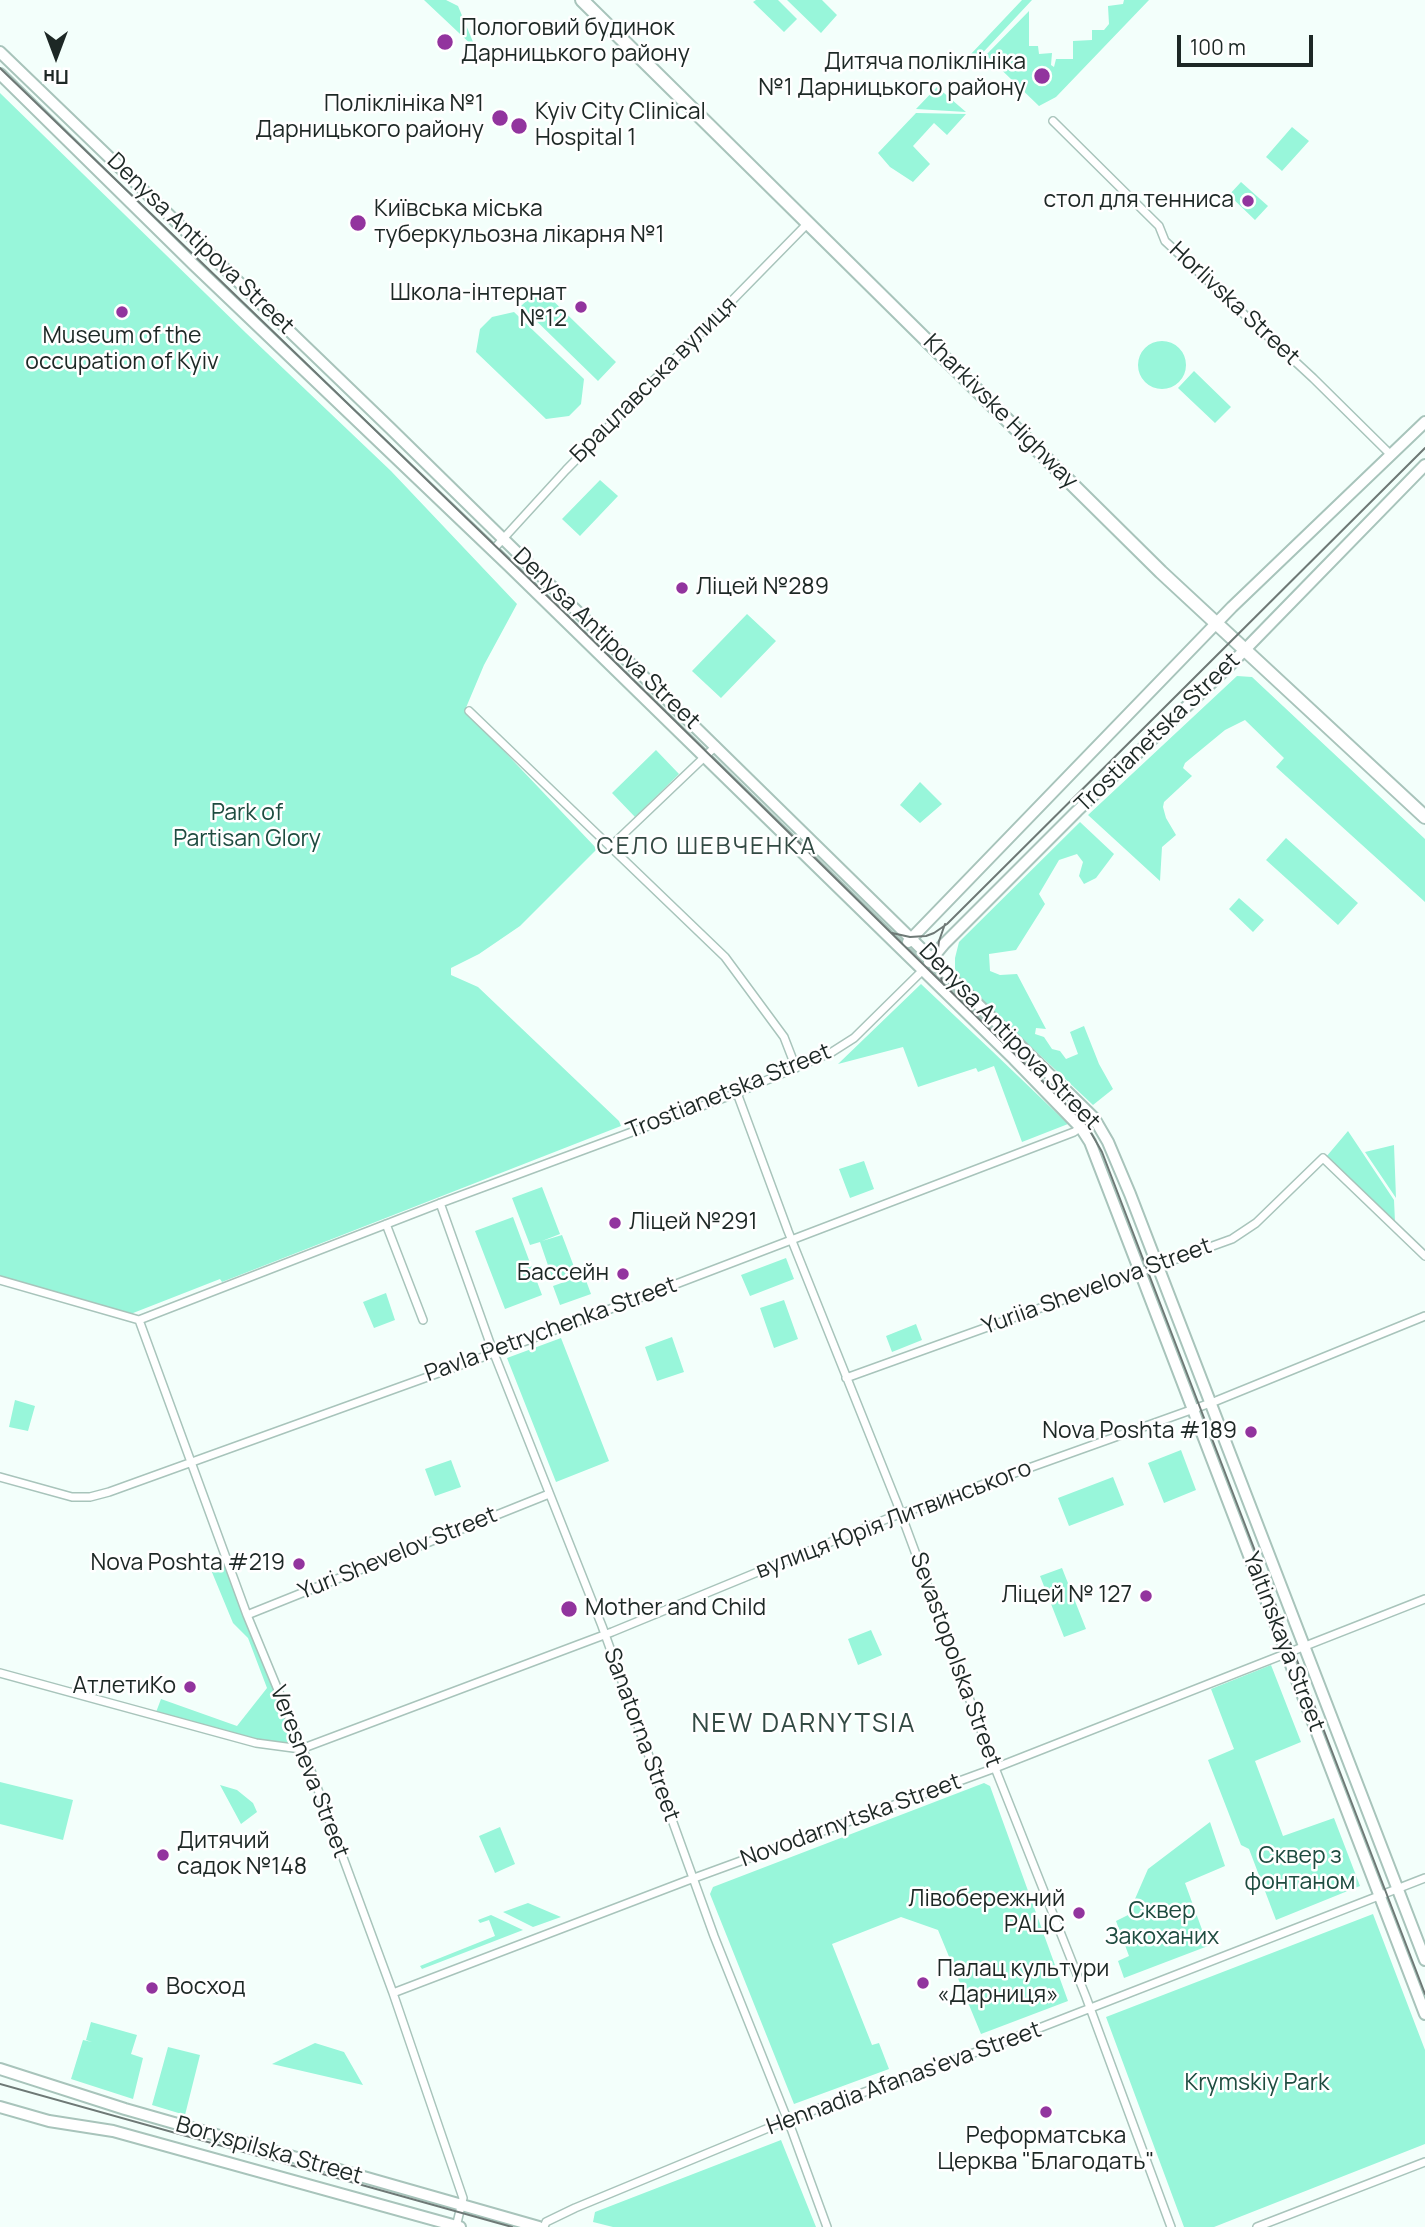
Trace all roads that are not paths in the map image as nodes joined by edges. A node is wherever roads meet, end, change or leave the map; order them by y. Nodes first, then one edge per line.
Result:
1 (582, 0) edge
2 (0, 52) edge
3 (0, 74) edge
4 (1053, 121) dead end
5 (808, 223) junction
6 (1425, 422) edge
7 (1391, 455) junction
8 (1425, 465) edge
9 (503, 539) junction
10 (492, 551) junction
11 (1216, 624) junction
12 (1246, 650) junction
13 (469, 711) dead end
14 (716, 746) junction
15 (704, 757) junction
16 (1425, 817) edge
17 (611, 847) junction
18 (911, 938) junction
19 (901, 949) junction
20 (932, 958) junction
21 (923, 970) junction
22 (796, 1068) junction
23 (737, 1093) junction
24 (1094, 1118) junction
25 (1081, 1128) junction
26 (440, 1203) junction
27 (386, 1224) junction
28 (792, 1240) junction
29 (1425, 1256) edge
30 (1157, 1265) junction
31 (1140, 1271) junction
32 (0, 1280) edge
33 (1425, 1316) edge
34 (139, 1320) junction
35 (423, 1320) dead end
36 (494, 1353) junction
37 (846, 1378) junction
38 (1210, 1403) junction
39 (1193, 1409) junction
40 (191, 1462) junction
41 (0, 1477) edge
42 (549, 1494) junction
43 (901, 1514) junction
44 (1425, 1599) edge
45 (247, 1615) junction
46 (604, 1636) junction
47 (1304, 1646) junction
48 (1287, 1653) junction
49 (0, 1673) edge
50 (301, 1749) junction
51 (995, 1768) junction
52 (1425, 1878) edge
53 (693, 1879) junction
54 (1397, 1889) junction
55 (1380, 1895) junction
56 (1425, 1961) edge
57 (393, 1993) junction
58 (1090, 2009) junction
59 (1425, 2014) edge
60 (0, 2069) edge
61 (0, 2107) edge
62 (787, 2121) junction
63 (1425, 2162) edge
64 (461, 2206) junction
65 (458, 2227) edge
66 (542, 2227) edge
67 (827, 2227) edge
68 (1171, 2227) edge
69 (1257, 2227) edge

1 - 5 main road, Kharkivske Highway
2 - 9 street, Denysa Antipova Street
3 - 10 street, Denysa Antipova Street
4 - 7 street, Horlivska Street
5 - 9 street, Брацлавська вулиця
5 - 11 main road, Kharkivske Highway
6 - 7 street, Trostianetska Street
7 - 11 street, Trostianetska Street
8 - 12 street, Trostianetska Street
9 - 10 street, Брацлавська вулиця
9 - 14 street, Denysa Antipova Street
10 - 15 street, Denysa Antipova Street
11 - 12 main road, Kharkivske Highway
11 - 18 street, Trostianetska Street
12 - 16 main road, Kharkivske Highway
12 - 20 street, Trostianetska Street
13 - 17 street
14 - 15 street
14 - 18 street, Denysa Antipova Street
15 - 17 street
15 - 19 street, Denysa Antipova Street
17 - 22 street
18 - 19 street, Trostianetska Street
18 - 20 street, Denysa Antipova Street
19 - 21 street, Denysa Antipova Street
20 - 21 street, Trostianetska Street
20 - 24 street, Denysa Antipova Street
21 - 22 street, Trostianetska Street
21 - 25 street, Denysa Antipova Street
22 - 23 street, Trostianetska Street
23 - 26 street, Trostianetska Street
23 - 28 street, Sevastopolska Street
24 - 25 street, Pavla Petrychenka Street
24 - 30 street, Denysa Antipova Street
25 - 28 street, Pavla Petrychenka Street
25 - 31 street, Denysa Antipova Street
26 - 27 street, Trostianetska Street
26 - 36 street, Sanatorna Street
27 - 34 street, Trostianetska Street
27 - 35 street
28 - 36 street, Pavla Petrychenka Street
28 - 37 street, Sevastopolska Street
29 - 30 street, Yuriia Shevelova Street
30 - 31 street, Yuriia Shevelova Street
30 - 38 street, Yaltinskaya Street
31 - 37 street, Yuriia Shevelova Street
31 - 39 street, Yaltinskaya Street
32 - 34 street
33 - 38 street, вулиця Юрія Литвинського
34 - 40 street, Veresneva Street
36 - 40 street, Pavla Petrychenka Street
36 - 42 street, Sanatorna Street
37 - 43 street, Sevastopolska Street
38 - 39 street, вулиця Юрія Литвинського
38 - 47 street, Yaltinskaya Street
39 - 43 street, вулиця Юрія Литвинського
39 - 48 street, Yaltinskaya Street
40 - 41 street, Pavla Petrychenka Street
40 - 45 street, Veresneva Street
42 - 45 street, Yuri Shevelov Street
42 - 46 street, Sanatorna Street
43 - 46 street, вулиця Юрія Литвинського
43 - 51 street, Sevastopolska Street
44 - 47 street, Novodarnytska Street
45 - 50 street, Veresneva Street
46 - 50 street, вулиця Юрія Литвинського
46 - 53 street, Sanatorna Street
47 - 48 street, Novodarnytska Street
47 - 54 street, Yaltinskaya Street
48 - 51 street, Novodarnytska Street
48 - 55 street, Yaltinskaya Street
49 - 50 street, вулиця Юрія Литвинського
50 - 57 street, Veresneva Street
51 - 53 street, Novodarnytska Street
51 - 58 street, Sevastopolska Street
52 - 54 street, Hennadia Afanas'eva Street
53 - 57 street, Novodarnytska Street
53 - 62 street, Sanatorna Street
54 - 55 street, Hennadia Afanas'eva Street
54 - 56 street, Yaltinskaya Street
55 - 58 street, Hennadia Afanas'eva Street
55 - 59 street, Yaltinskaya Street
57 - 64 street, Veresneva Street
58 - 62 street, Hennadia Afanas'eva Street
58 - 68 street, Sevastopolska Street
60 - 64 street, Boryspilska Street
61 - 65 street, Boryspilska Street
62 - 66 street, Hennadia Afanas'eva Street
62 - 67 street, Sanatorna Street
63 - 69 street
64 - 65 street, Veresneva Street
64 - 66 street, Boryspilska Street

